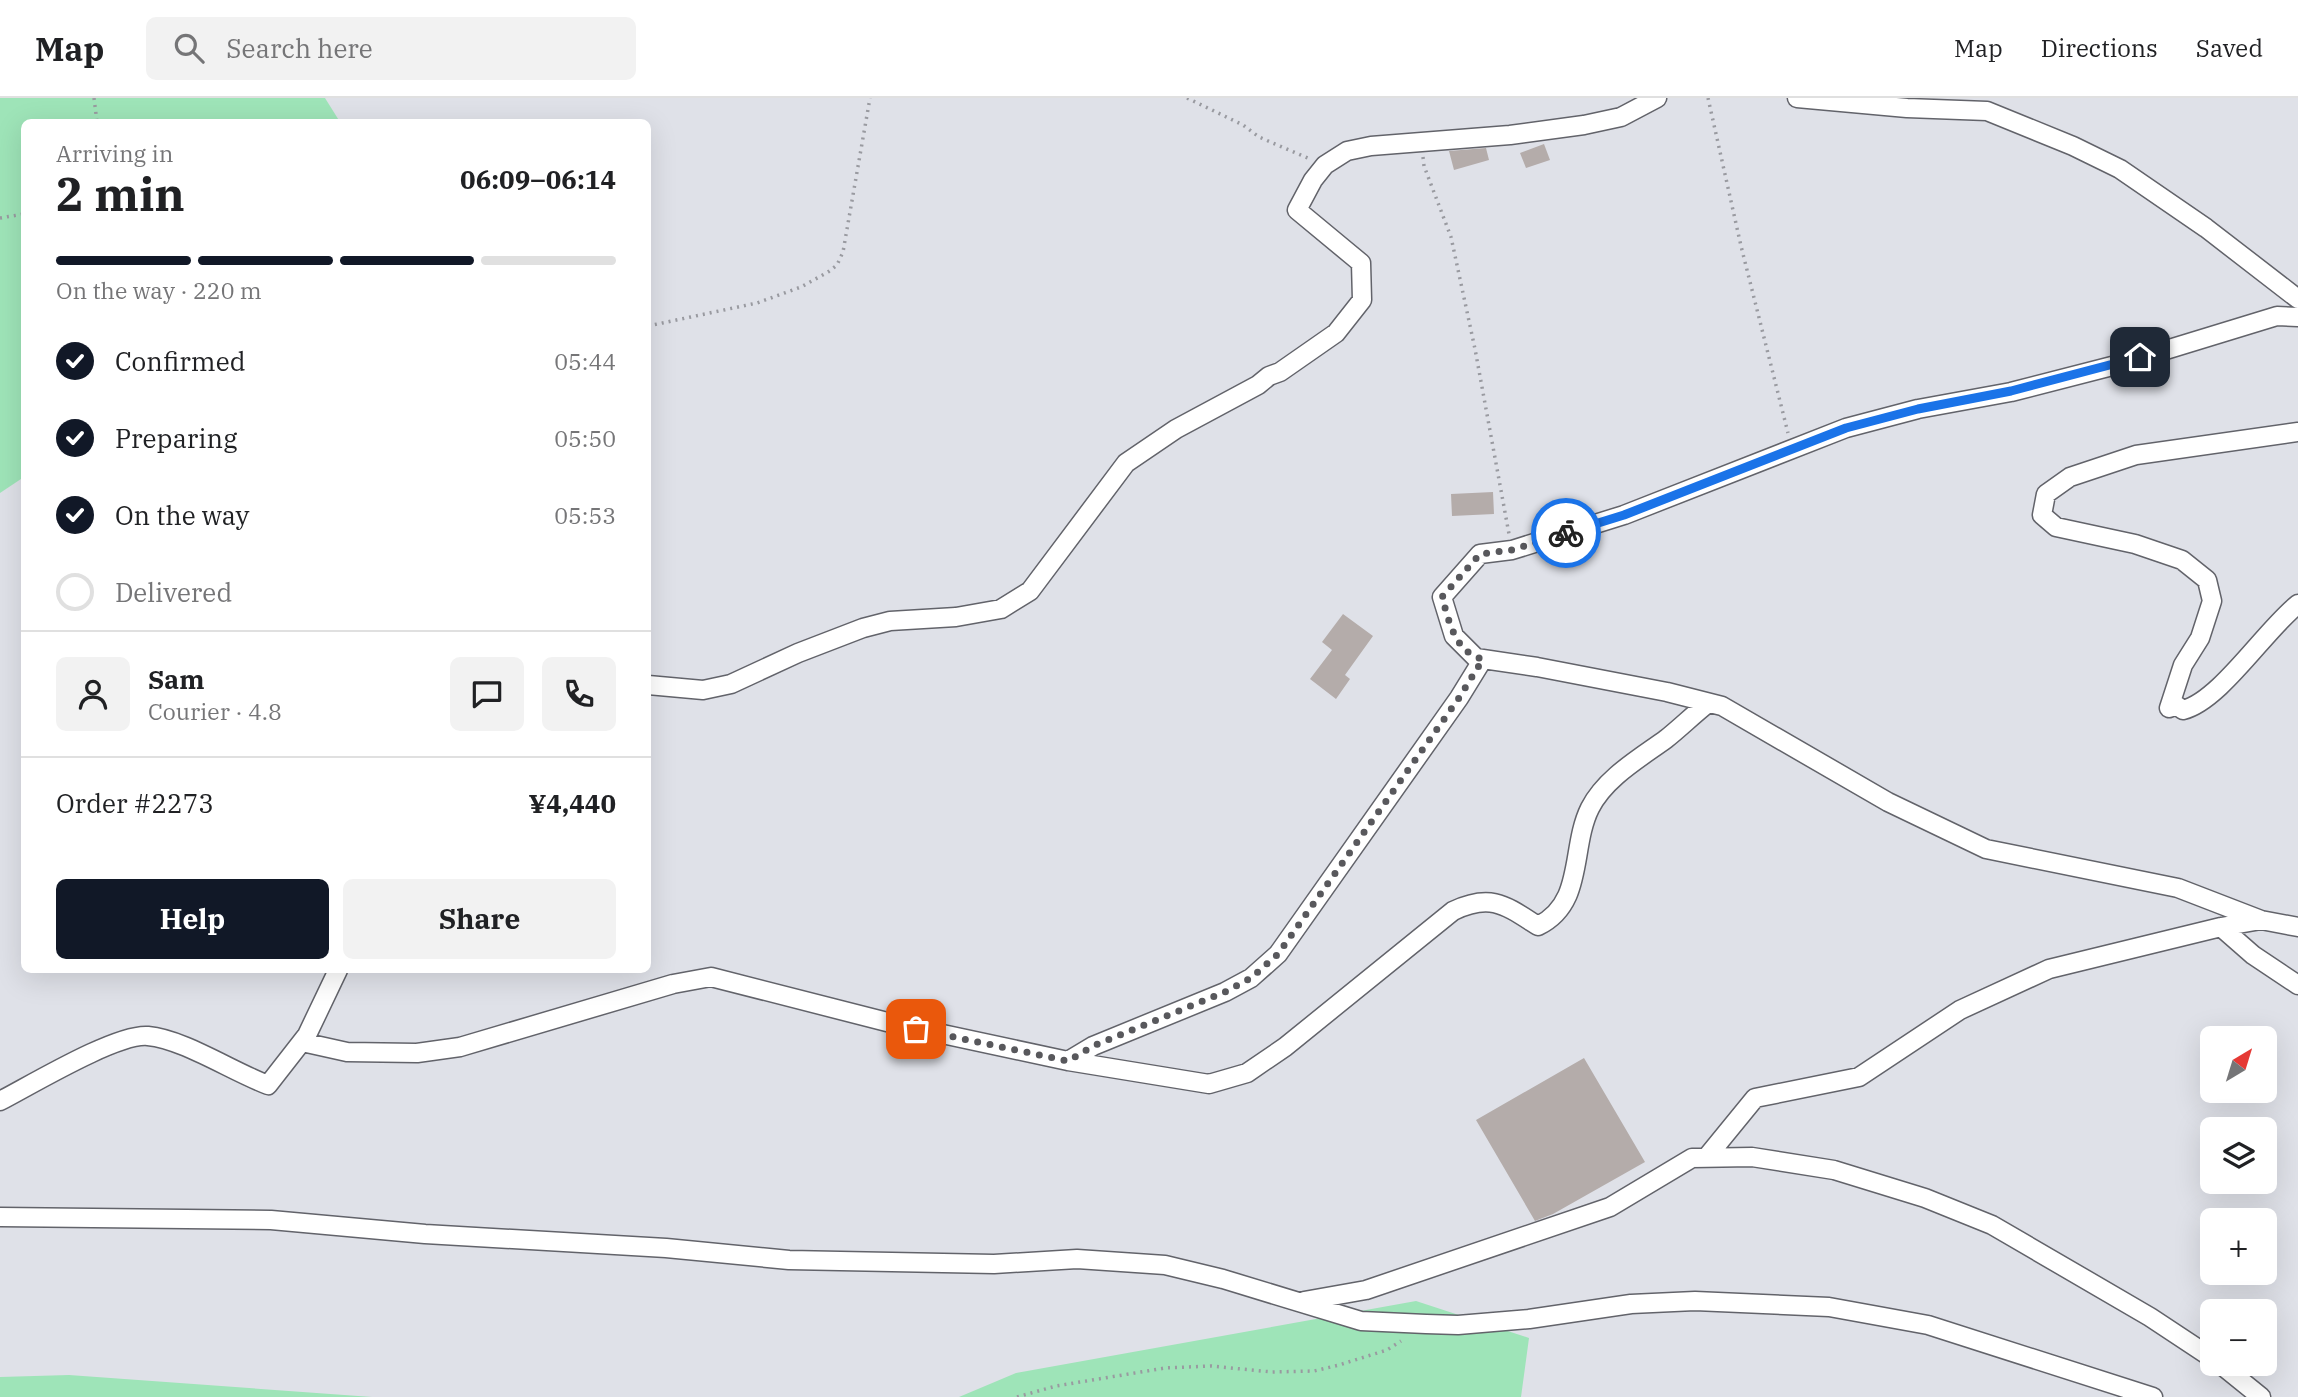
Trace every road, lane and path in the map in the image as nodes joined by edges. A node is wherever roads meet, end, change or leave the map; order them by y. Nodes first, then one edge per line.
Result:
1 (94, 98) edge
2 (870, 98) edge
3 (1186, 98) edge
4 (1657, 98) edge
5 (1709, 98) edge
6 (1797, 98) edge
7 (97, 119) edge
8 (1421, 143) junction
9 (1325, 165) junction
10 (21, 214) edge
11 (0, 218) edge
12 (2298, 299) edge
13 (2298, 317) edge
14 (651, 325) edge
15 (2298, 432) edge
16 (1791, 449) junction
17 (1512, 550) junction
18 (2298, 604) edge
19 (1483, 659) junction
20 (651, 685) edge
21 (1707, 704) junction
22 (2262, 920) junction
23 (2298, 927) edge
24 (2221, 928) junction
25 (336, 973) edge
26 (2298, 985) edge
27 (302, 1042) junction
28 (1068, 1061) junction
29 (0, 1101) edge
30 (1706, 1158) junction
31 (0, 1217) edge
32 (1297, 1303) junction
33 (1426, 1324) junction
34 (2200, 1350) edge
35 (2235, 1376) edge
36 (1017, 1397) edge
37 (2153, 1397) edge
38 (2261, 1397) edge

1 - 7 path
2 - 14 path
3 - 9 path
4 - 8 street
5 - 16 path
6 - 12 street
8 - 9 street
8 - 17 path
9 - 20 street
10 - 11 path
13 - 16 street
15 - 18 street
16 - 17 street
17 - 19 street
19 - 21 street
19 - 28 street
21 - 22 street
21 - 28 street
22 - 23 street
22 - 24 street
24 - 26 street
24 - 30 street
25 - 27 street
27 - 28 street
27 - 29 street
30 - 32 street
30 - 34 street
31 - 32 street
32 - 33 street
33 - 36 path
33 - 37 street
35 - 38 street

